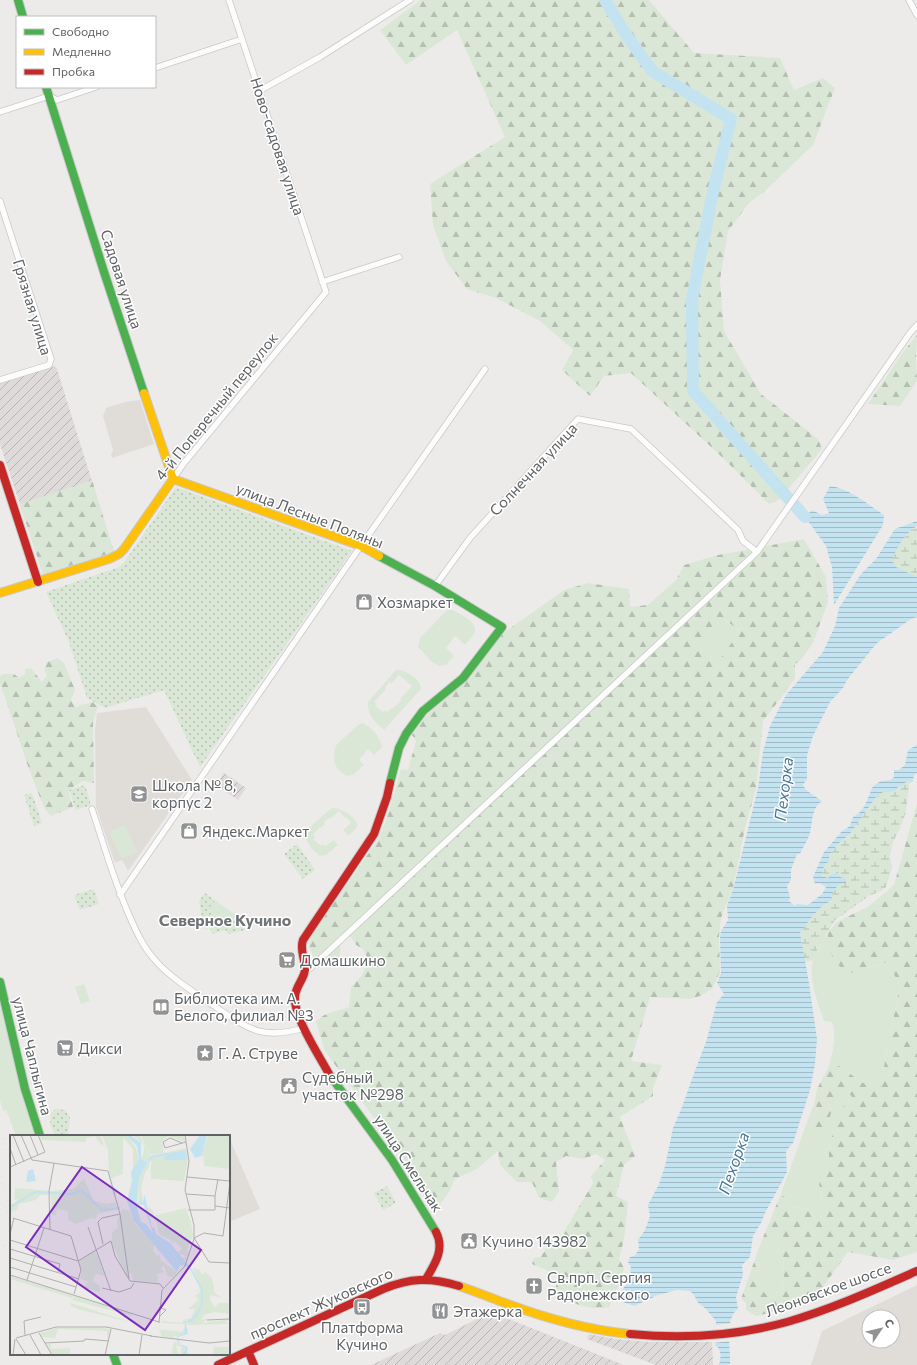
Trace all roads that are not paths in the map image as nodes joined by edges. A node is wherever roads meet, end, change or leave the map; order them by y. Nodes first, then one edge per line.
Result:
1 (18, 0) edge
2 (229, 0) edge
3 (410, 0) edge
4 (909, 0) edge
5 (917, 15) edge
6 (23, 16) edge
7 (242, 39) junction
8 (156, 68) edge
9 (46, 88) edge
10 (93, 88) edge
11 (259, 91) junction
12 (49, 96) junction
13 (0, 112) edge
14 (0, 201) edge
15 (399, 257) dead end
16 (322, 282) junction
17 (326, 292) joint
18 (917, 325) edge
19 (485, 369) dead end
20 (0, 380) edge
21 (0, 465) edge
22 (173, 479) junction
23 (361, 546) junction
24 (757, 552) junction
25 (38, 582) junction
26 (435, 586) junction
27 (0, 593) edge
28 (92, 809) dead end
29 (120, 895) junction
30 (304, 974) junction
31 (0, 982) edge
32 (304, 1028) junction
33 (40, 1135) edge
34 (917, 1271) edge
35 (426, 1279) junction
36 (724, 1333) joint
37 (248, 1351) junction
38 (113, 1355) edge
39 (220, 1364) edge
40 (117, 1365) edge
41 (254, 1365) edge

1 - 6 street
2 - 7 street, Ново-садовая улица
3 - 11 street
4 - 5 street
7 - 8 street
7 - 11 street, Ново-садовая улица
9 - 12 street, Садовая улица
10 - 12 street
11 - 16 street, Ново-садовая улица
12 - 13 street
12 - 22 street, Садовая улица
14 - 20 street, Грязная улица
15 - 16 street
16 - 17 street, Ново-садовая улица
17 - 22 street, 4-й Поперечный переулок
18 - 24 street
19 - 23 street
21 - 25 street
22 - 23 street, улица Лесные Поляны
22 - 25 street, 4-й Поперечный переулок
23 - 26 street, улица Лесные Поляны
23 - 29 street
24 - 26 street, Солнечная улица
24 - 30 street
25 - 27 street, 4-й Поперечный переулок
26 - 30 street, улица Лесные Поляны
28 - 29 street
29 - 32 street
30 - 32 street, улица Лесные Поляны
31 - 33 street, улица Чаплыгина
32 - 35 street, улица Смельчак
34 - 36 street, Леоновское шоссе
35 - 36 street, проспект Жуковского
35 - 37 street, проспект Жуковского
37 - 39 street, проспект Жуковского
37 - 41 street
38 - 40 street

